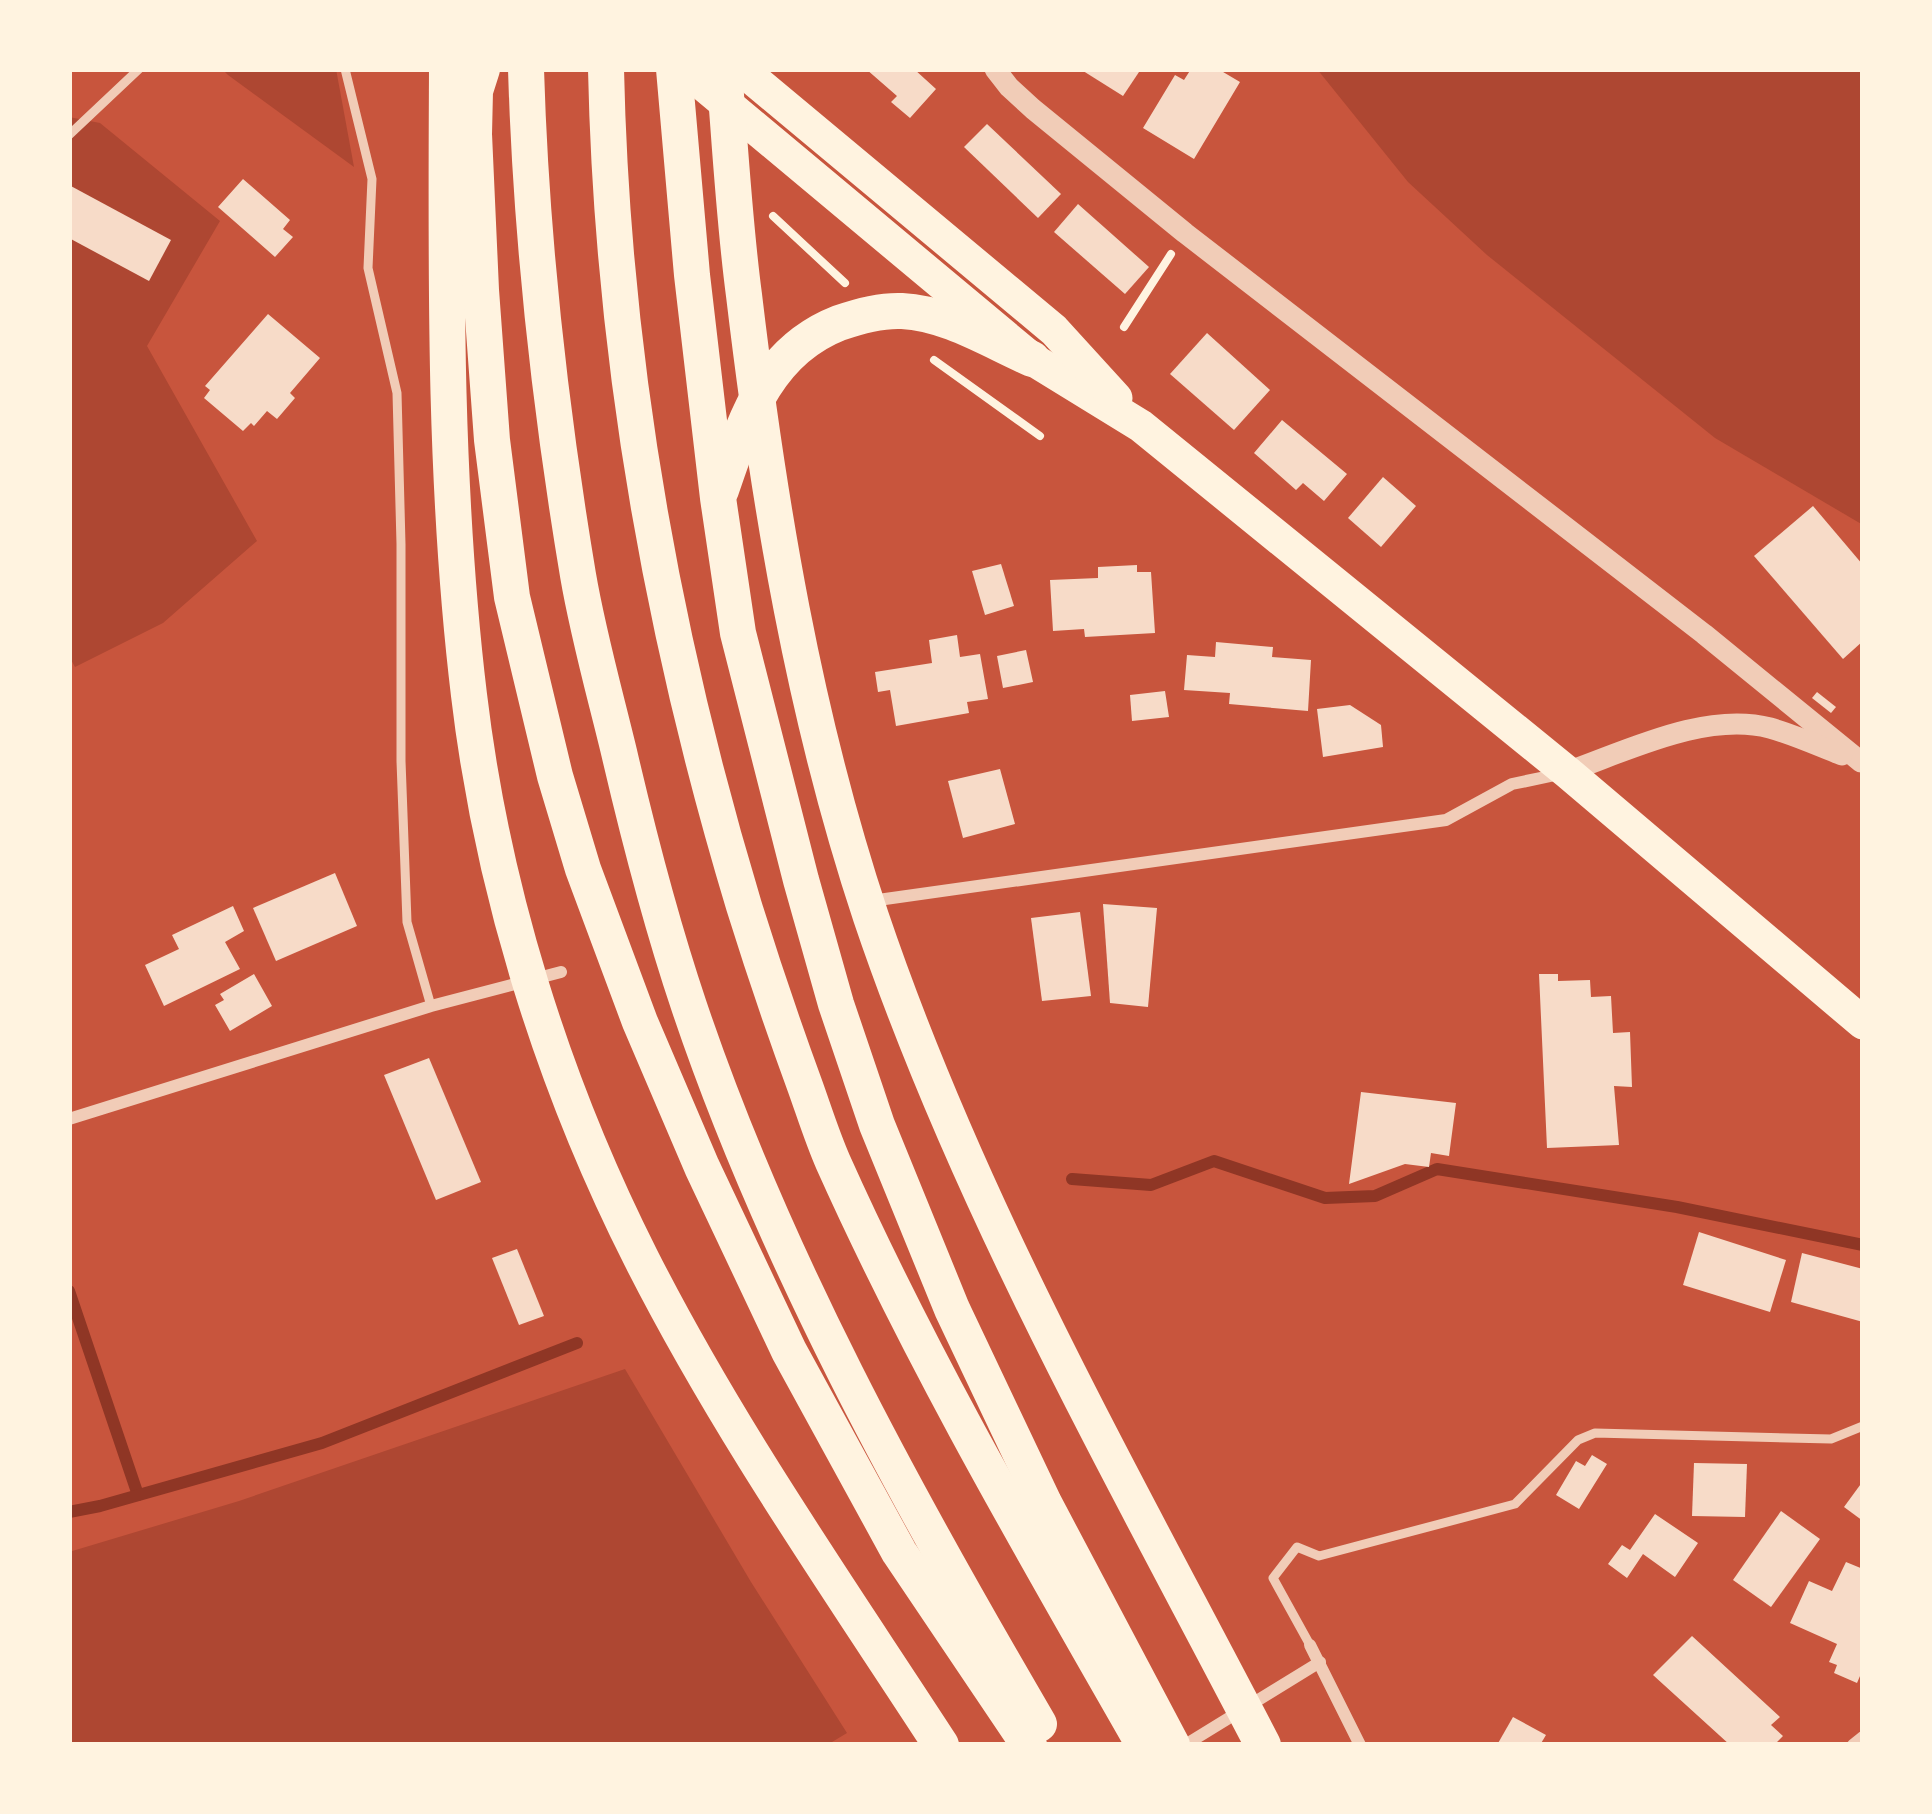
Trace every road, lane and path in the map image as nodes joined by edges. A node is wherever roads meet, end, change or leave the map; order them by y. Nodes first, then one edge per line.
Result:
1 (139, 69) edge
2 (345, 69) edge
3 (429, 69) edge
4 (447, 69) edge
5 (482, 69) edge
6 (526, 69) edge
7 (607, 69) edge
8 (674, 69) edge
9 (689, 69) edge
10 (724, 69) edge
11 (741, 69) edge
12 (995, 69) edge
13 (69, 135) edge
14 (766, 210) dead end
15 (1185, 233) junction
16 (481, 290) junction
17 (853, 290) dead end
18 (1124, 327) dead end
19 (924, 352) dead end
20 (1032, 359) junction
21 (1142, 426) junction
22 (1040, 436) dead end
23 (718, 498) junction
24 (1862, 762) edge
25 (1568, 772) junction
26 (854, 903) dead end
27 (561, 972) dead end
28 (431, 1006) junction
29 (1863, 1023) edge
30 (69, 1118) edge
31 (1863, 1426) edge
32 (1310, 1645) joint
33 (1320, 1662) junction
34 (1863, 1737) edge
35 (941, 1745) edge
36 (1029, 1745) edge
37 (1052, 1745) edge
38 (1144, 1745) edge
39 (1172, 1745) edge
40 (1184, 1745) edge
41 (1263, 1745) edge
42 (1360, 1745) edge
43 (1852, 1745) edge

1 - 13 lane
2 - 28 lane
3 - 16 highway
4 - 35 highway
5 - 16 highway
6 - 37 highway
7 - 38 highway
8 - 23 highway
9 - 20 highway
10 - 41 highway
11 - 21 highway
12 - 15 street
14 - 17 path
15 - 18 path
15 - 24 street
16 - 36 highway
19 - 22 path
20 - 21 highway
20 - 23 highway
21 - 25 highway
23 - 39 highway
24 - 25 street
25 - 26 street
25 - 29 highway
27 - 28 street
28 - 30 street
31 - 32 lane
32 - 33 street
33 - 40 street
33 - 42 street
34 - 43 street

